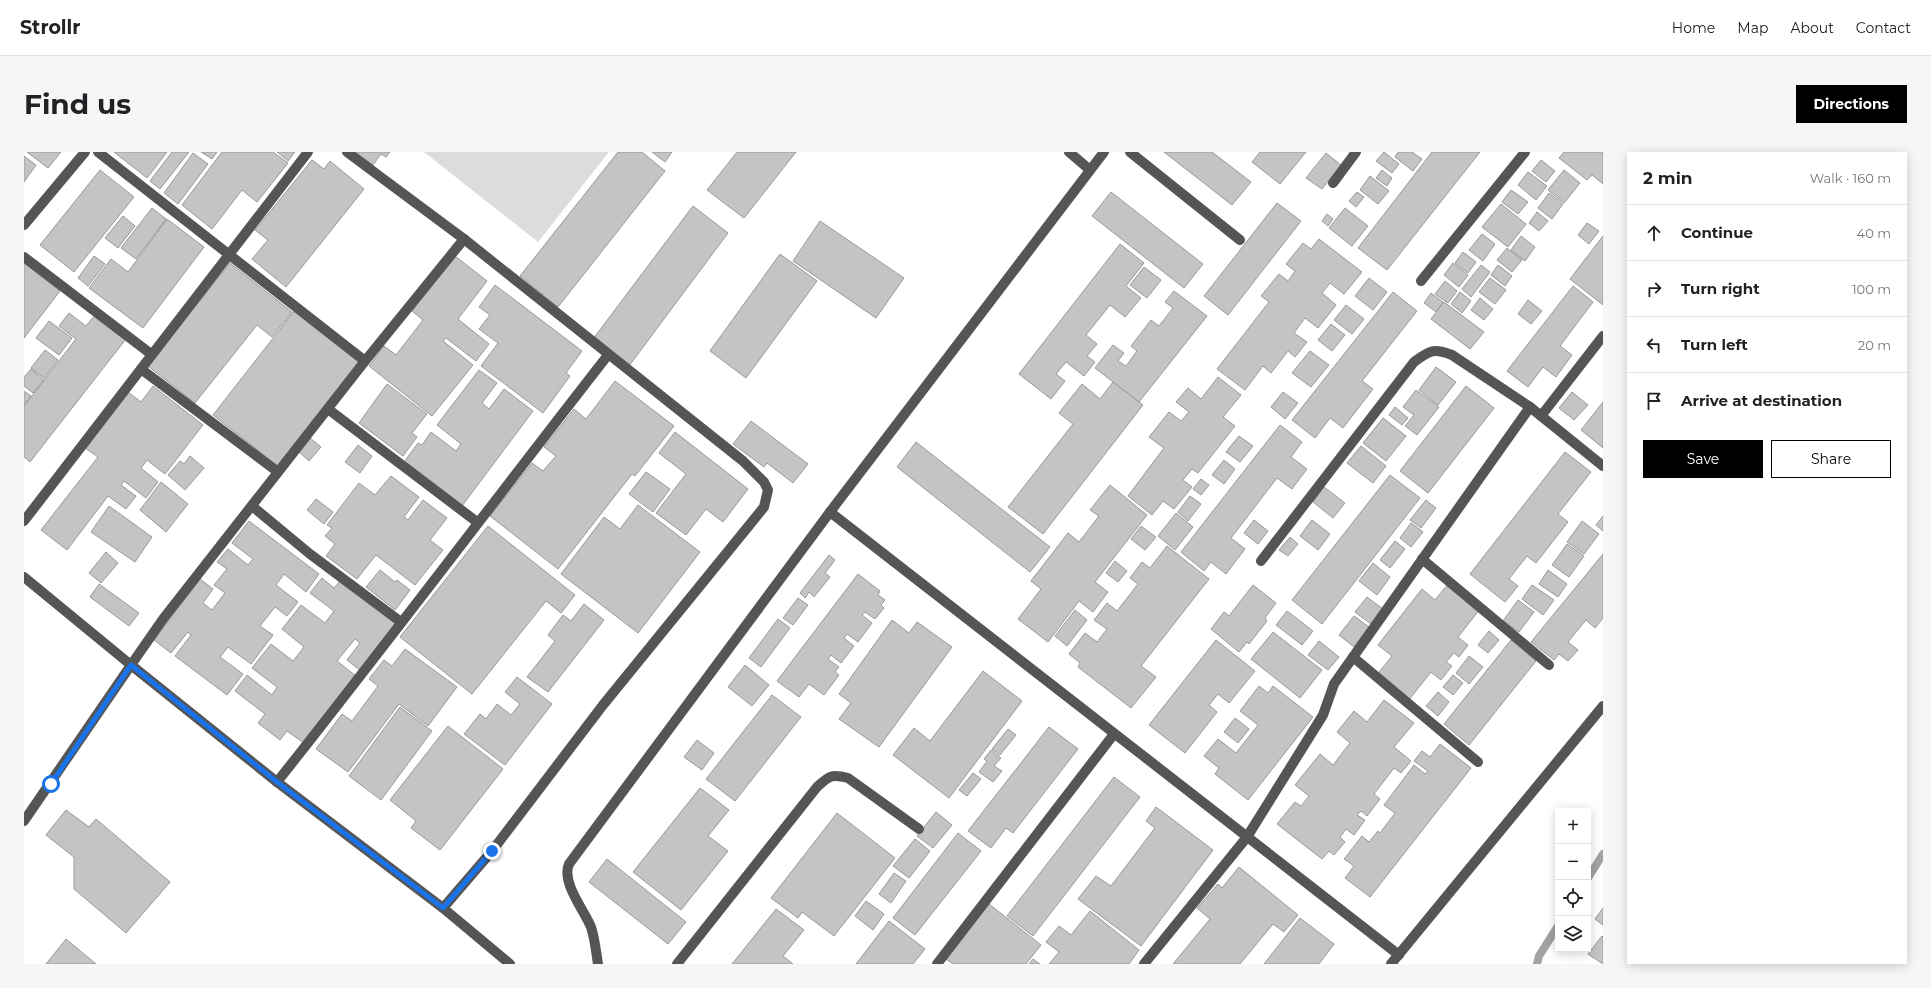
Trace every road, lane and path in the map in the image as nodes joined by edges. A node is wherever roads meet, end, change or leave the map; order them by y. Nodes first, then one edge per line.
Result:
1 (85, 152) edge
2 (98, 152) edge
3 (308, 152) edge
4 (347, 152) edge
5 (1068, 152) edge
6 (1104, 152) edge
7 (1130, 152) edge
8 (1356, 152) edge
9 (1525, 152) edge
10 (1090, 170) junction
11 (1333, 183) dead end
12 (24, 225) edge
13 (464, 239) junction
14 (1240, 240) dead end
15 (230, 255) junction
16 (24, 257) edge
17 (1421, 281) dead end
18 (1603, 336) edge
19 (152, 354) junction
20 (608, 355) junction
21 (365, 361) junction
22 (141, 369) junction
23 (1530, 407) junction
24 (328, 409) junction
25 (1541, 416) junction
26 (1603, 466) edge
27 (278, 472) junction
28 (252, 506) junction
29 (830, 512) junction
30 (24, 521) edge
31 (477, 522) junction
32 (1422, 559) junction
33 (1261, 561) dead end
34 (24, 577) edge
35 (401, 622) junction
36 (1352, 657) junction
37 (131, 665) junction
38 (1549, 665) dead end
39 (1603, 706) edge
40 (1114, 734) junction
41 (1478, 762) dead end
42 (277, 782) junction
43 (24, 821) edge
44 (919, 829) dead end
45 (1247, 837) junction
46 (443, 908) junction
47 (1399, 955) junction
48 (510, 964) edge
49 (598, 964) edge
50 (677, 964) edge
51 (937, 964) edge
52 (1144, 964) edge
53 (1391, 964) edge

1 - 12 street
2 - 15 street
3 - 15 street
4 - 13 street
5 - 10 street
6 - 10 street
7 - 14 street
8 - 11 street
9 - 17 street
10 - 29 street
13 - 20 street
13 - 21 street
15 - 19 street
15 - 21 street
16 - 19 street
18 - 25 street
19 - 22 street
20 - 31 street
20 - 46 street
21 - 24 street
22 - 27 street
22 - 30 street
23 - 25 street
23 - 32 street
23 - 33 street
24 - 27 street
24 - 31 street
25 - 26 street
27 - 28 street
28 - 35 street
28 - 37 street
29 - 40 street
29 - 49 street
31 - 35 street
32 - 36 street
32 - 38 street
34 - 37 street
35 - 42 street
36 - 41 street
36 - 45 street
37 - 42 street
37 - 43 street
39 - 47 street
40 - 45 street
40 - 51 street
42 - 46 street
44 - 50 street
45 - 47 street
45 - 52 street
46 - 48 street
47 - 53 street

